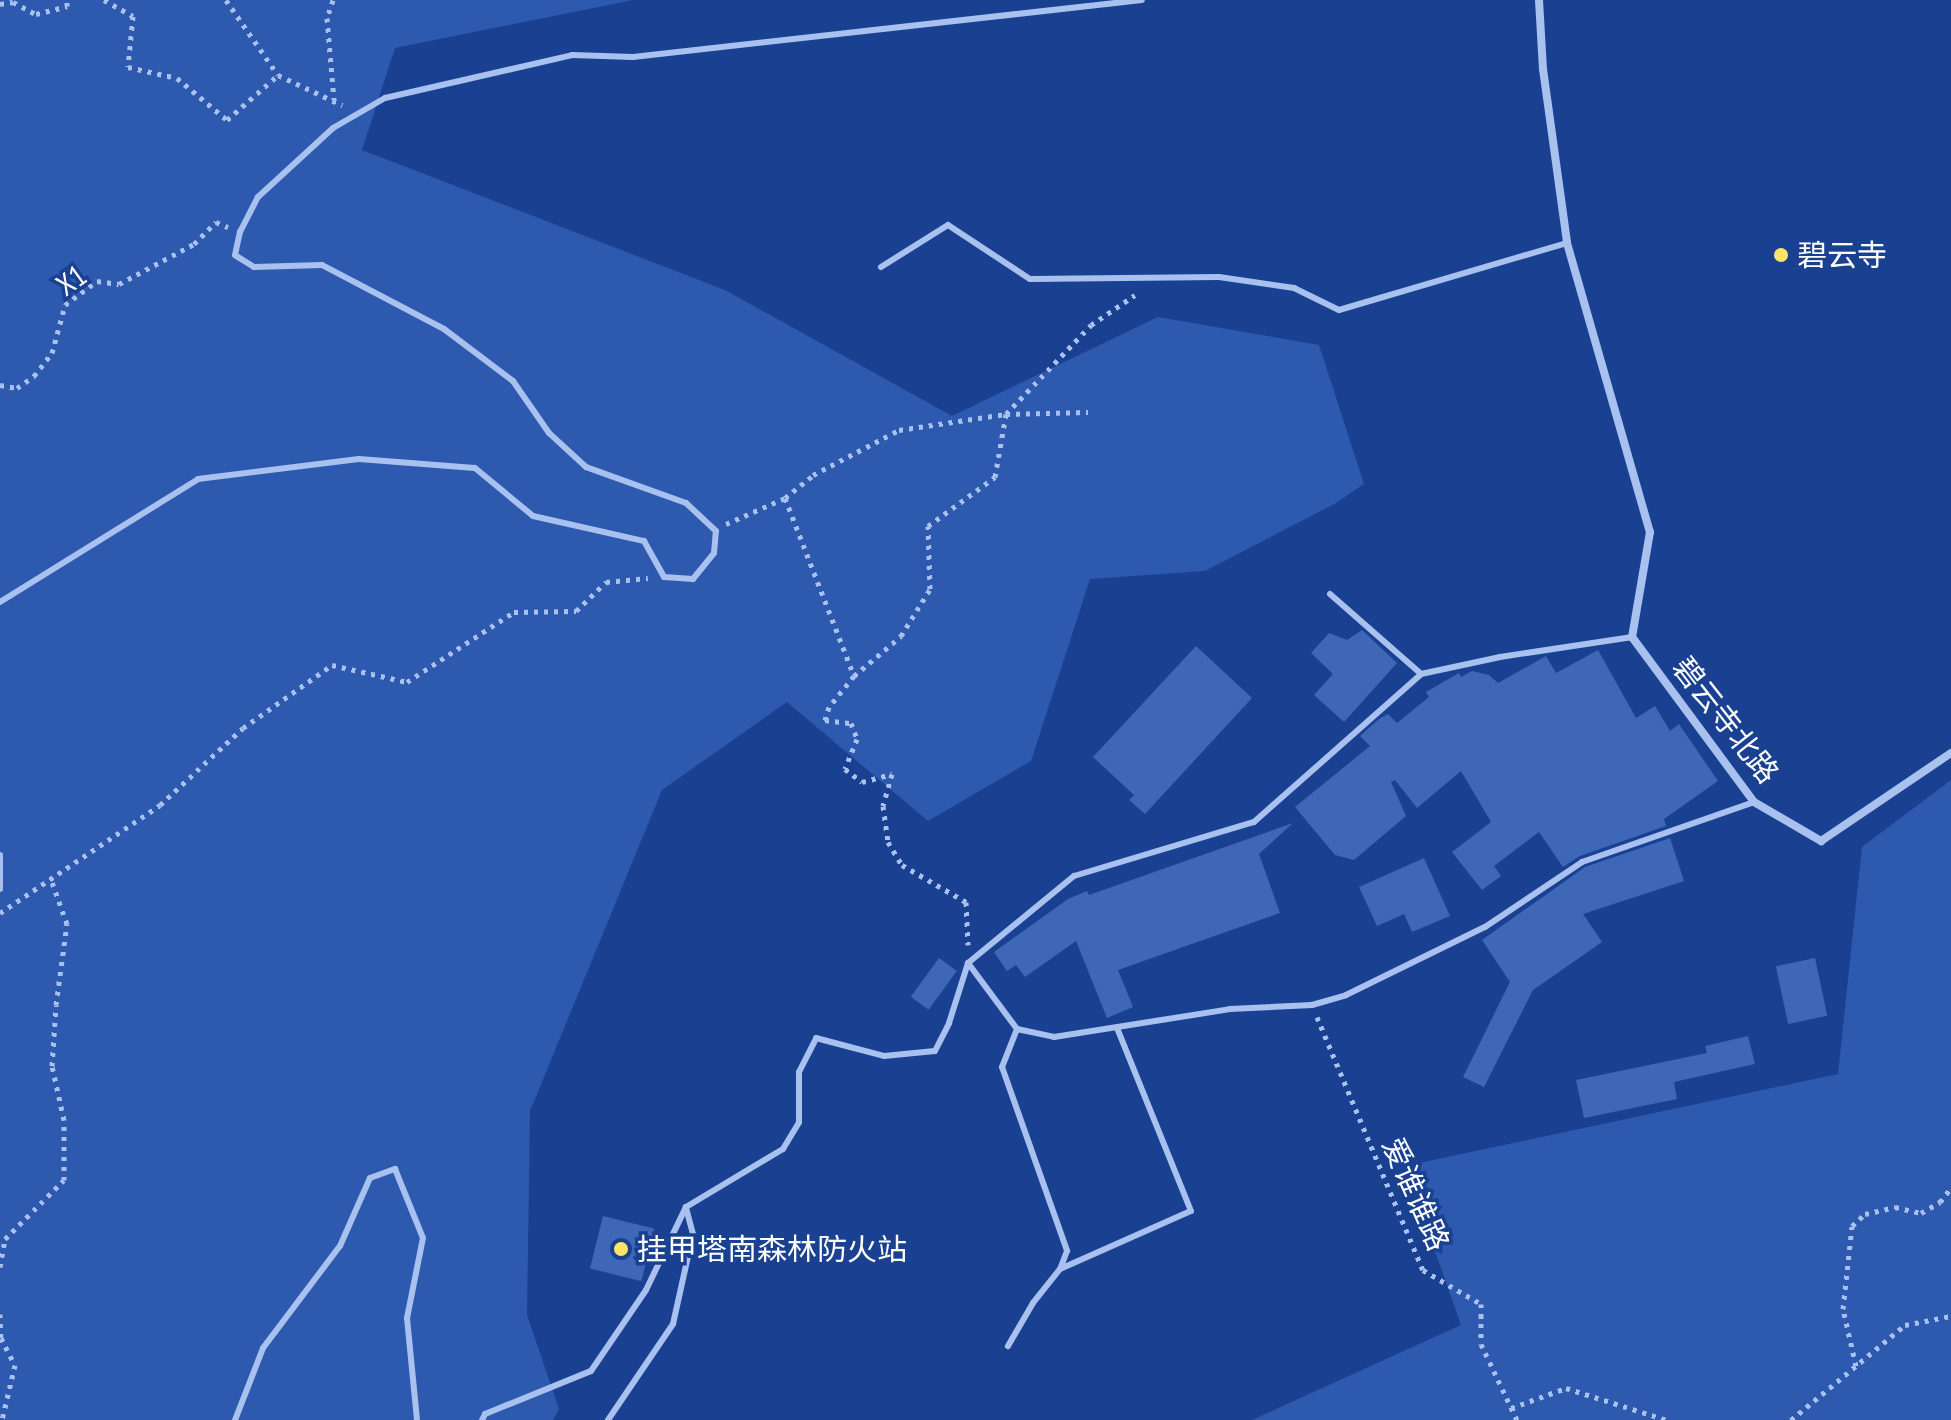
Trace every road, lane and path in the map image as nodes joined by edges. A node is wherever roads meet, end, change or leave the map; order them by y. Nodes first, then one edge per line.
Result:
1 (67, 0) edge
2 (104, 0) edge
3 (226, 0) edge
4 (333, 0) edge
5 (1142, 0) edge
6 (1539, 0) edge
7 (0, 4) edge
8 (278, 75) junction
9 (335, 101) junction
10 (362, 114) junction
11 (240, 232) junction
12 (1567, 243) junction
13 (881, 267) dead end
14 (1158, 279) junction
15 (0, 385) edge
16 (1088, 412) dead end
17 (1006, 414) junction
18 (785, 498) junction
19 (716, 531) junction
20 (664, 577) junction
21 (1330, 594) dead end
22 (0, 602) edge
23 (1632, 637) junction
24 (1421, 674) junction
25 (854, 676) junction
26 (1951, 753) edge
27 (1754, 802) junction
28 (0, 855) edge
29 (51, 879) junction
30 (0, 889) edge
31 (0, 913) edge
32 (968, 963) junction
33 (1312, 1005) junction
34 (1117, 1028) junction
35 (1017, 1029) junction
36 (1951, 1188) edge
37 (686, 1207) junction
38 (0, 1267) edge
39 (1060, 1269) junction
40 (0, 1314) edge
41 (1951, 1316) edge
42 (1008, 1346) dead end
43 (1856, 1366) junction
44 (1511, 1408) junction
45 (2, 1420) edge
46 (235, 1420) edge
47 (417, 1420) edge
48 (482, 1420) edge
49 (608, 1420) edge
50 (1517, 1420) edge
51 (1667, 1420) edge
52 (1791, 1420) edge

1 - 7 path
2 - 8 path
3 - 8 path
4 - 9 path
5 - 10 lane
6 - 12 street
8 - 9 path
9 - 10 path
10 - 11 lane
11 - 15 path, X1
11 - 19 lane
12 - 14 lane
12 - 23 street
13 - 14 lane
14 - 17 path
16 - 17 path
17 - 18 path
17 - 25 path
18 - 19 path
18 - 25 path
19 - 20 lane
20 - 22 lane
20 - 29 path
21 - 24 lane
23 - 24 lane
23 - 27 street, 碧云寺北路
24 - 32 lane
25 - 32 path
26 - 27 street, 碧云寺北路
27 - 33 lane
28 - 30 lane
29 - 31 path
29 - 38 path
32 - 35 lane
32 - 37 lane
33 - 34 lane
33 - 44 path, 爱谁谁路
34 - 35 lane
34 - 39 lane
35 - 39 lane
36 - 43 path
37 - 48 lane
37 - 49 lane
39 - 42 lane
40 - 45 path
41 - 43 path
43 - 52 path
44 - 50 path, 爱谁谁路
44 - 51 path
46 - 47 lane

